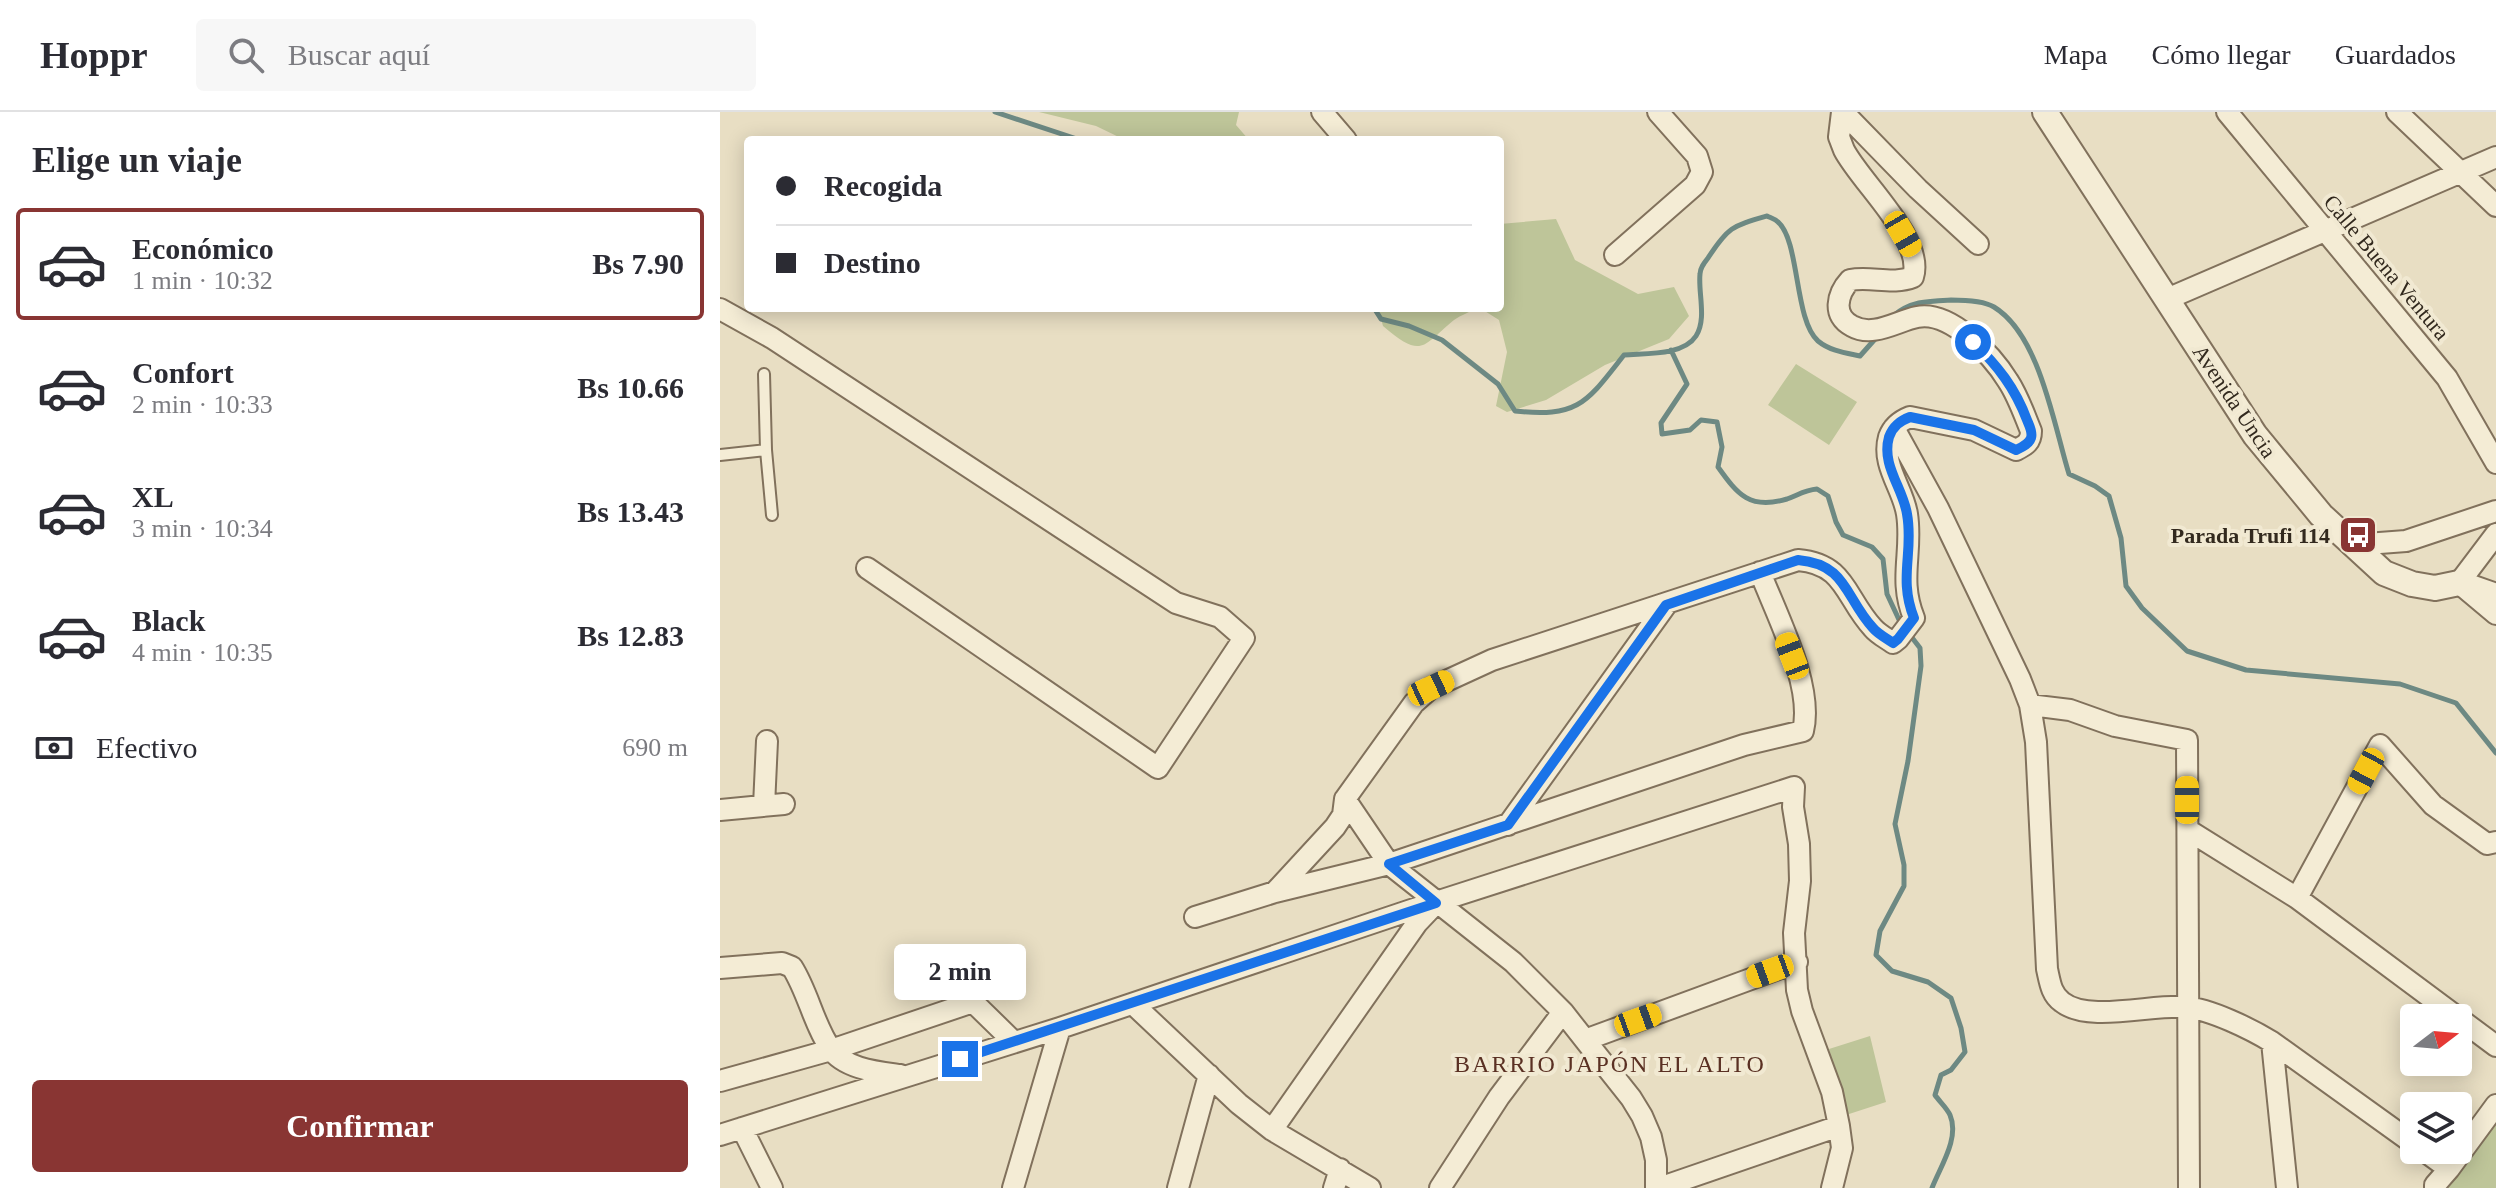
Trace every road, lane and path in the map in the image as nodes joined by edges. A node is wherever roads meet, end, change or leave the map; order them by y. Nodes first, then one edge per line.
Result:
1 (1322, 112) edge
2 (1658, 112) edge
3 (1843, 112) edge
4 (2045, 112) edge
5 (2227, 112) edge
6 (2397, 112) edge
7 (1343, 136) edge
8 (2496, 157) edge
9 (2460, 173) junction
10 (2496, 206) edge
11 (2326, 231) junction
12 (1978, 244) dead end
13 (1615, 255) dead end
14 (2167, 299) junction
15 (720, 309) edge
16 (764, 374) dead end
17 (1894, 428) junction
18 (766, 450) junction
19 (720, 455) edge
20 (2496, 463) edge
21 (2496, 511) edge
22 (772, 515) dead end
23 (2496, 534) edge
24 (2353, 545) junction
25 (867, 568) dead end
26 (1760, 572) junction
27 (2459, 583) junction
28 (2496, 596) edge
29 (1666, 605) junction
30 (2496, 614) edge
31 (2030, 705) junction
32 (767, 741) dead end
33 (1345, 799) junction
34 (720, 810) edge
35 (1508, 825) junction
36 (2188, 830) junction
37 (2496, 842) edge
38 (1389, 864) junction
39 (1275, 892) junction
40 (2297, 898) junction
41 (1436, 903) junction
42 (1195, 917) dead end
43 (1797, 962) junction
44 (720, 968) edge
45 (1133, 1004) junction
46 (2187, 1007) junction
47 (1563, 1012) junction
48 (1060, 1028) junction
49 (1585, 1040) junction
50 (1014, 1042) junction
51 (2272, 1042) junction
52 (2496, 1046) edge
53 (831, 1050) junction
54 (1209, 1075) junction
55 (906, 1076) junction
56 (720, 1081) edge
57 (2496, 1105) edge
58 (1839, 1126) junction
59 (742, 1128) junction
60 (1272, 1130) junction
61 (2400, 1134) edge
62 (720, 1135) edge
63 (2442, 1164) edge
64 (2449, 1169) junction
65 (1337, 1178) edge
66 (772, 1188) edge
67 (1013, 1188) edge
68 (1178, 1188) edge
69 (1370, 1188) edge
70 (1440, 1188) edge
71 (1657, 1188) edge
72 (1832, 1188) edge
73 (2189, 1188) edge
74 (2287, 1188) edge
75 (2435, 1188) edge

1 - 7 street
2 - 13 street
3 - 12 street
3 - 17 street
4 - 14 street, Avenida Uncia
5 - 11 street, Calle Buena Ventura
6 - 9 street
8 - 9 street
9 - 10 street
9 - 11 street
11 - 14 street
11 - 20 street, Calle Buena Ventura
14 - 24 street, Avenida Uncia
15 - 25 street
16 - 18 lane
17 - 26 street
17 - 31 street
18 - 19 lane
18 - 22 lane
21 - 24 street
23 - 27 street
24 - 27 street, Avenida Uncia
26 - 29 street
26 - 35 street
27 - 28 street, Avenida Uncia
27 - 30 street
29 - 33 street
29 - 35 street
31 - 36 street
31 - 46 street
32 - 34 street
33 - 38 street
33 - 39 street
35 - 38 street
36 - 40 street
36 - 46 street
37 - 40 street
38 - 39 street
38 - 41 street
39 - 42 street
40 - 52 street
41 - 43 street
41 - 45 street
41 - 47 street
41 - 60 street
43 - 49 street
43 - 58 street
44 - 53 street
45 - 48 street
45 - 54 street
46 - 51 street
46 - 73 street
47 - 49 street
47 - 70 street
48 - 50 street
48 - 67 street
49 - 71 street
50 - 53 street
50 - 55 street
51 - 61 street
51 - 74 street
53 - 55 street
53 - 56 street
54 - 60 street
54 - 68 street
55 - 59 street
57 - 64 street
58 - 71 street
58 - 72 street
59 - 62 street
59 - 66 street
60 - 65 street
63 - 64 street
64 - 75 street
65 - 69 street

